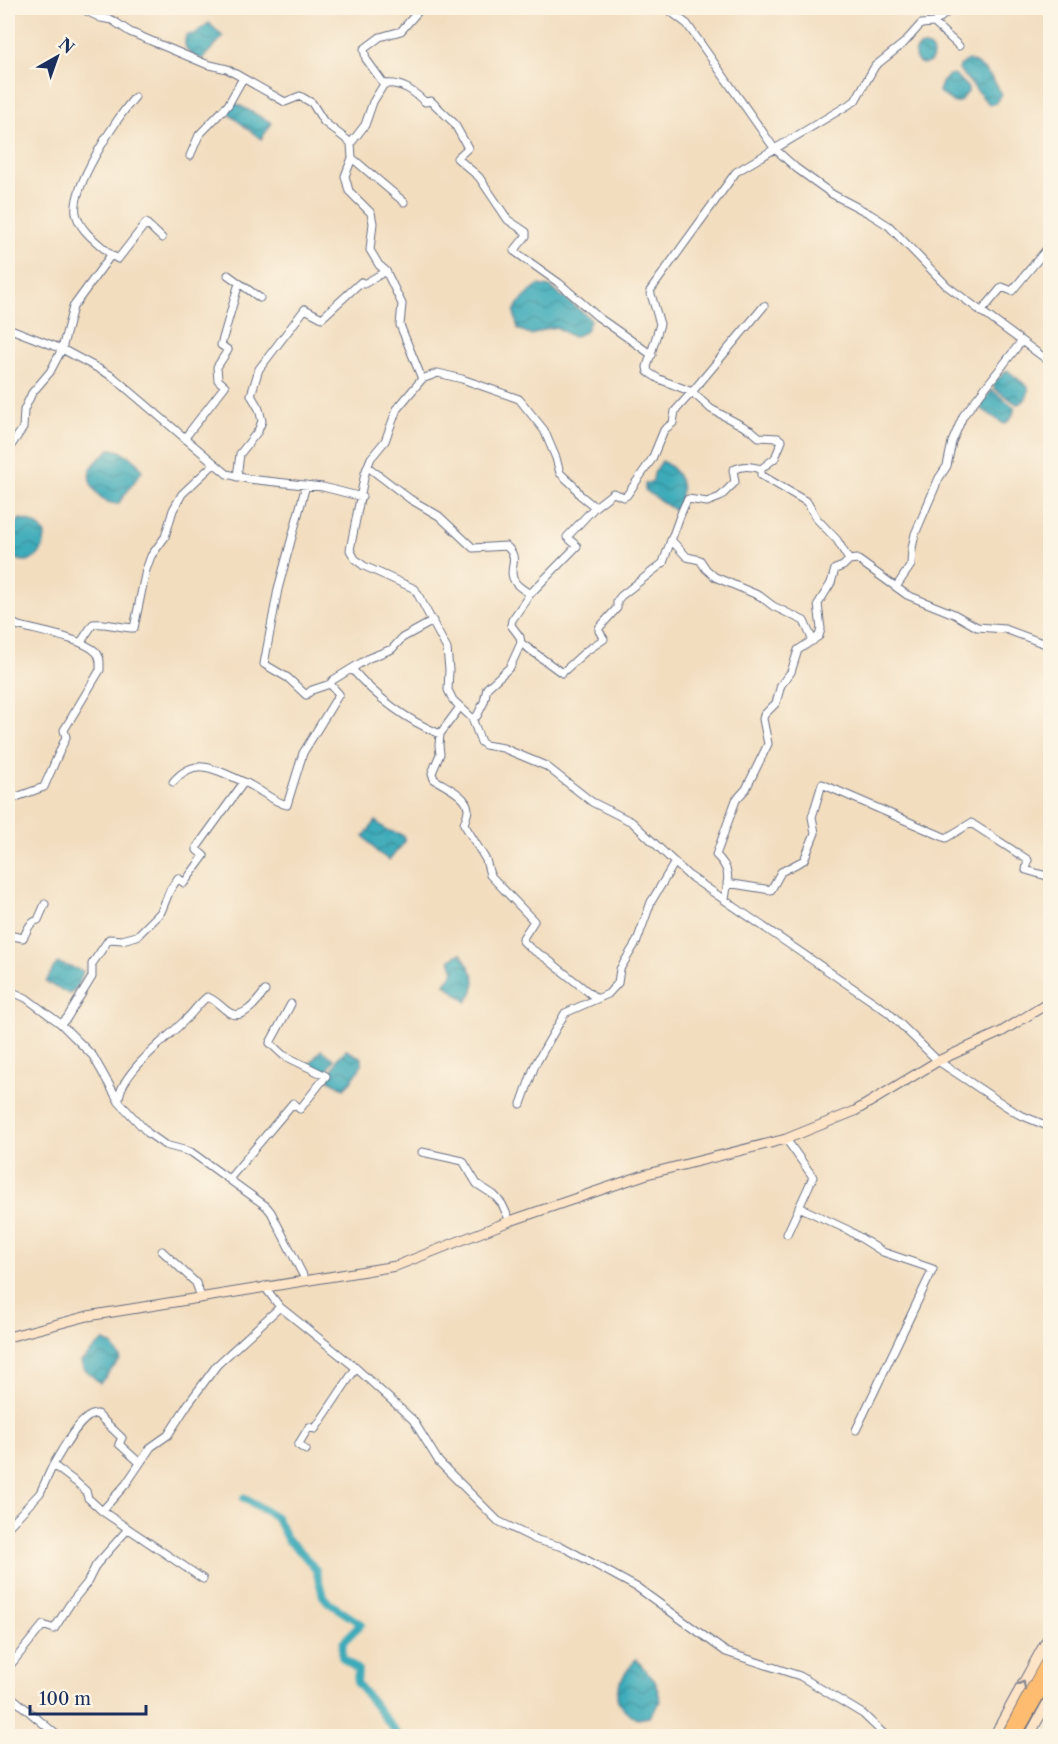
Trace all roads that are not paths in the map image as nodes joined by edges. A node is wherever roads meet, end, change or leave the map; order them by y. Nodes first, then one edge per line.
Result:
1 (80, 8) edge
2 (421, 8) edge
3 (666, 8) edge
4 (952, 8) edge
5 (934, 23) junction
6 (960, 46) dead end
7 (243, 78) junction
8 (384, 84) junction
9 (135, 97) dead end
10 (351, 143) junction
11 (774, 148) junction
12 (190, 156) dead end
13 (352, 158) junction
14 (404, 202) dead end
15 (162, 238) dead end
16 (1050, 245) edge
17 (111, 255) junction
18 (386, 271) junction
19 (228, 275) dead end
20 (239, 284) junction
21 (260, 298) dead end
22 (764, 306) dead end
23 (981, 312) junction
24 (8, 328) edge
25 (1021, 342) junction
26 (62, 349) junction
27 (652, 355) junction
28 (1050, 362) edge
29 (422, 379) junction
30 (692, 392) junction
31 (184, 439) junction
32 (9, 446) edge
33 (214, 464) junction
34 (368, 467) junction
35 (761, 469) junction
36 (237, 477) junction
37 (306, 485) junction
38 (362, 497) junction
39 (595, 507) junction
40 (671, 540) junction
41 (849, 560) junction
42 (896, 587) junction
43 (530, 594) junction
44 (8, 618) edge
45 (433, 621) junction
46 (813, 641) junction
47 (81, 642) junction
48 (521, 643) junction
49 (1050, 643) edge
50 (352, 669) junction
51 (330, 684) junction
52 (460, 707) junction
53 (472, 718) junction
54 (441, 734) junction
55 (173, 782) dead end
56 (244, 783) junction
57 (8, 800) edge
58 (675, 862) junction
59 (1050, 877) edge
60 (727, 883) junction
61 (725, 899) junction
62 (45, 904) dead end
63 (8, 934) edge
64 (8, 990) edge
65 (265, 991) dead end
66 (597, 999) junction
67 (1050, 1002) edge
68 (291, 1004) dead end
69 (61, 1024) junction
70 (938, 1061) junction
71 (119, 1102) junction
72 (521, 1104) dead end
73 (1050, 1127) edge
74 (786, 1139) junction
75 (422, 1152) dead end
76 (229, 1179) junction
77 (799, 1207) junction
78 (510, 1221) junction
79 (787, 1234) dead end
80 (162, 1251) dead end
81 (306, 1281) junction
82 (264, 1286) junction
83 (201, 1297) junction
84 (280, 1307) junction
85 (8, 1337) edge
86 (356, 1368) junction
87 (856, 1430) dead end
88 (306, 1450) dead end
89 (140, 1463) junction
90 (52, 1465) junction
91 (102, 1511) junction
92 (8, 1527) edge
93 (129, 1529) junction
94 (203, 1579) dead end
95 (1050, 1634) edge
96 (1050, 1655) edge
97 (8, 1668) edge
98 (1050, 1676) edge
99 (8, 1694) edge
100 (1050, 1698) edge
101 (58, 1737) edge
102 (886, 1737) edge
103 (994, 1737) edge
104 (1006, 1737) edge
105 (1016, 1737) edge
106 (1029, 1737) edge

1 - 7 street
2 - 8 street
3 - 11 street
4 - 5 street
5 - 6 street
5 - 11 street
7 - 10 street
7 - 12 street
8 - 10 street
8 - 27 street
9 - 17 street
10 - 13 street
11 - 23 street
11 - 27 street
13 - 14 street
13 - 18 street
15 - 17 street
16 - 23 street
17 - 26 street
18 - 29 street
18 - 36 street
19 - 20 street
20 - 21 street
20 - 31 street
22 - 30 street
23 - 25 street
24 - 26 street
25 - 28 street
25 - 42 street
26 - 31 street
26 - 32 street
27 - 30 street
29 - 34 street
29 - 39 street
30 - 35 street
30 - 39 street
31 - 33 street
33 - 36 street
33 - 47 street
34 - 38 street
34 - 43 street
35 - 40 street
35 - 41 street
36 - 37 street
37 - 38 street
37 - 51 street
38 - 45 street
39 - 43 street
40 - 46 street
40 - 48 street
41 - 42 street
41 - 46 street
42 - 49 street
43 - 48 street
44 - 47 street
45 - 50 street
45 - 52 street
46 - 60 street
47 - 57 street
48 - 53 street
50 - 51 street
50 - 54 street
51 - 56 street
52 - 53 street
52 - 54 street
53 - 58 street
54 - 66 street
55 - 56 street
56 - 69 street
58 - 61 street
58 - 66 street
59 - 60 street
60 - 61 street
61 - 70 street
62 - 63 street
64 - 69 street
65 - 71 street
66 - 72 street
67 - 70 main road
68 - 76 street
69 - 71 street
70 - 73 street
70 - 74 main road
71 - 76 street
74 - 77 street
74 - 78 main road
75 - 78 street
76 - 81 street
77 - 79 street
77 - 87 street
78 - 81 main road
80 - 83 street
81 - 82 main road
82 - 83 main road
82 - 84 street
83 - 85 main road
84 - 86 street
84 - 89 street
86 - 88 street
86 - 102 street
89 - 90 street
89 - 91 street
90 - 91 street
90 - 92 street
91 - 93 street
93 - 94 street
93 - 97 street
103 -> 95 main road
96 - 104 highway
98 - 105 highway
99 - 101 street
100 - 106 main road

